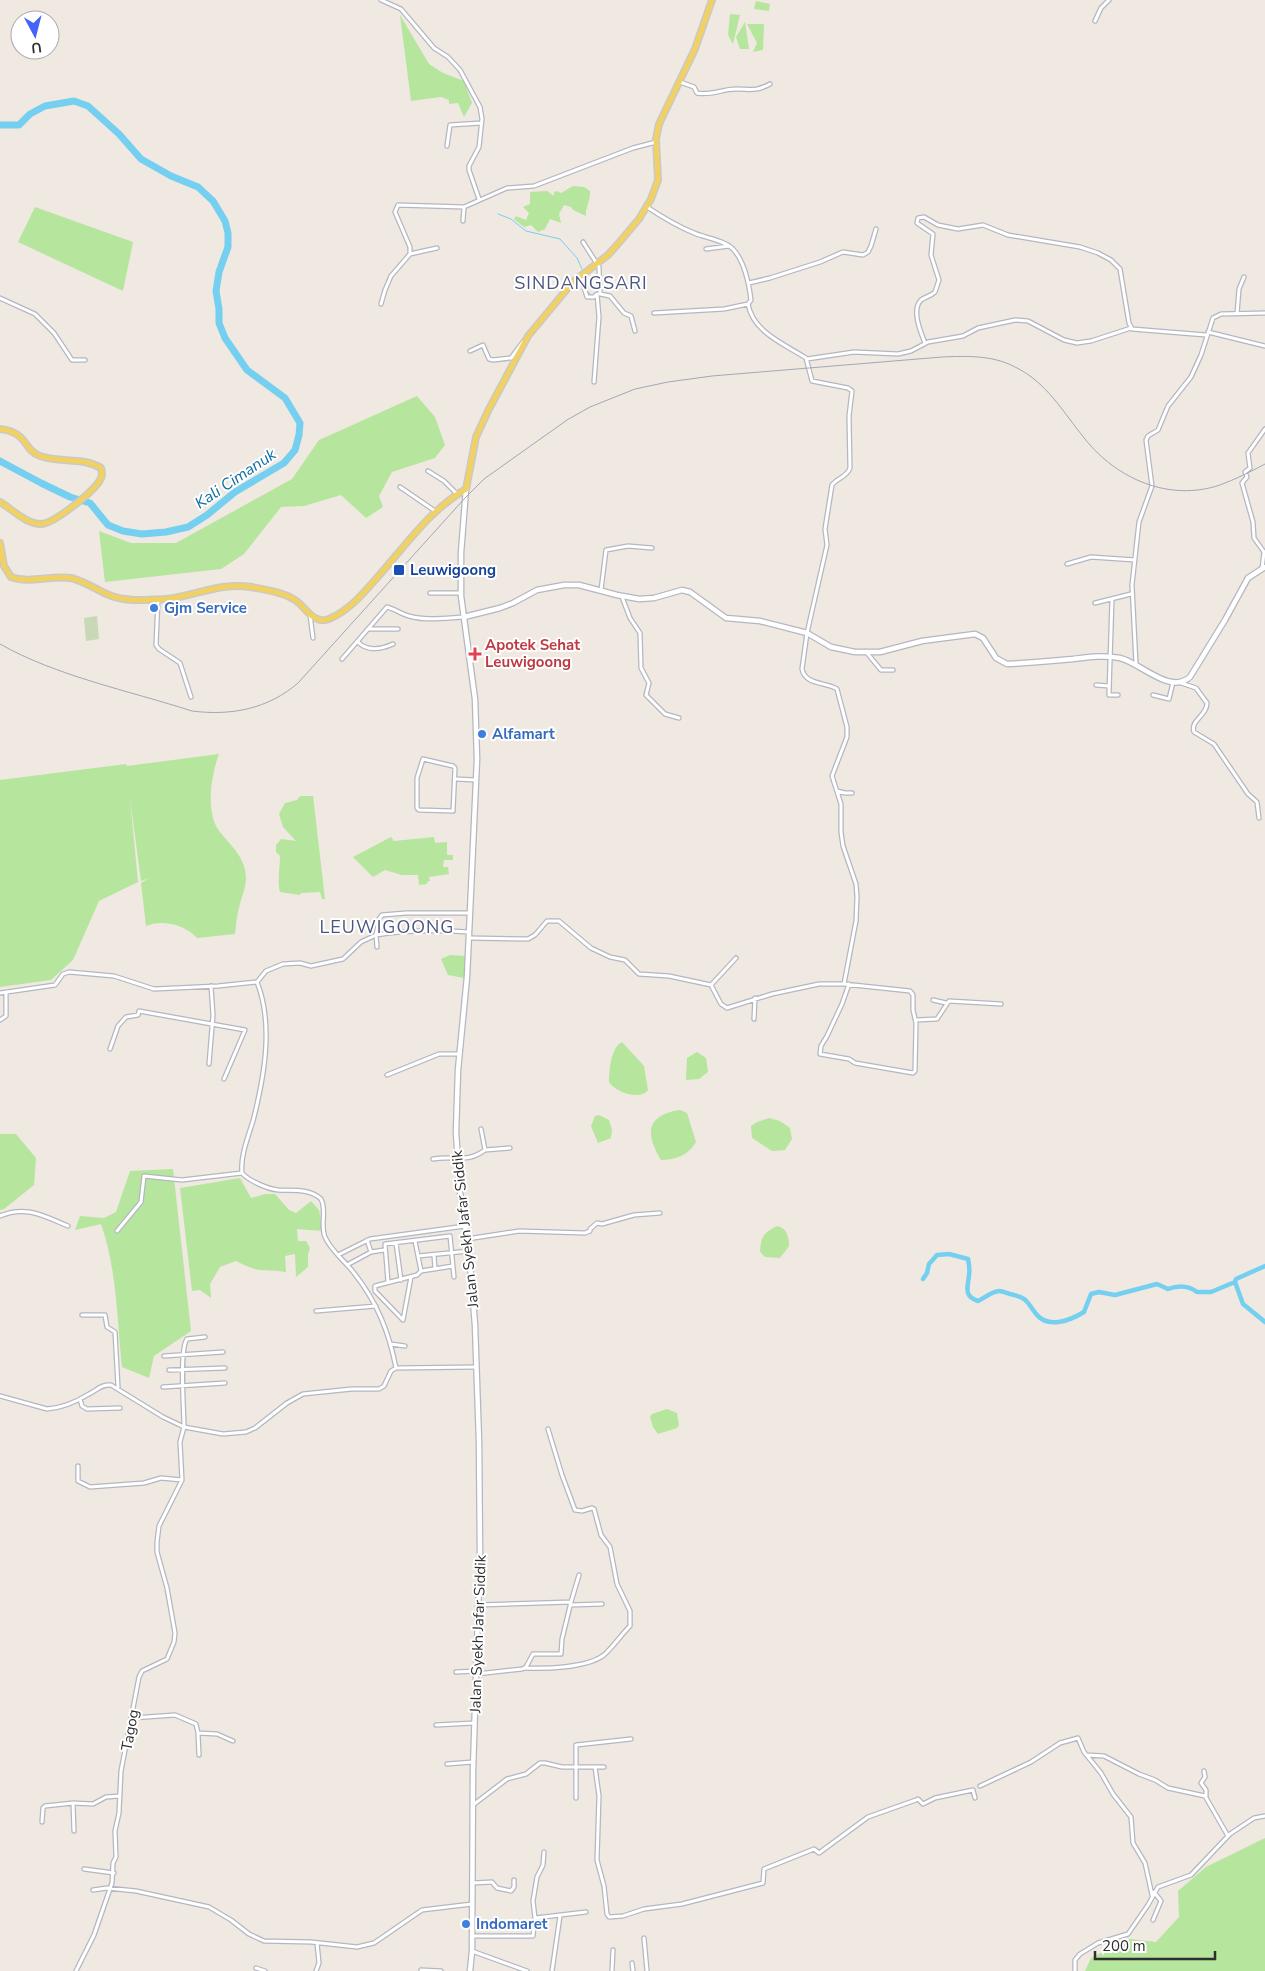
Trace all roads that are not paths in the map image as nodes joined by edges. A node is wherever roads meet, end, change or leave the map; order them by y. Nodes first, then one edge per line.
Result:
1 (381, 0) edge
2 (712, 0) edge
3 (1109, 0) edge
4 (1095, 21) dead end
5 (678, 82) junction
6 (770, 84) dead end
7 (482, 123) junction
8 (656, 142) junction
9 (447, 146) dead end
10 (479, 199) junction
11 (464, 207) junction
12 (651, 209) junction
13 (463, 221) dead end
14 (876, 229) dead end
15 (583, 242) dead end
16 (729, 246) junction
17 (437, 248) dead end
18 (706, 249) dead end
19 (410, 254) junction
20 (598, 267) junction
21 (580, 275) junction
22 (1244, 277) dead end
23 (749, 283) junction
24 (598, 292) junction
25 (0, 298) edge
26 (381, 304) dead end
27 (748, 304) junction
28 (654, 312) dead end
29 (1265, 313) edge
30 (1237, 314) junction
31 (46, 325) junction
32 (54, 326) dead end
33 (1131, 328) junction
34 (635, 331) dead end
35 (1207, 334) junction
36 (528, 336) junction
37 (925, 343) junction
38 (1265, 346) edge
39 (470, 351) dead end
40 (807, 359) junction
41 (84, 360) dead end
42 (594, 382) dead end
43 (0, 429) edge
44 (1265, 429) edge
45 (428, 471) dead end
46 (400, 487) dead end
47 (466, 490) junction
48 (457, 494) junction
49 (0, 502) edge
50 (435, 511) junction
51 (0, 543) edge
52 (652, 548) dead end
53 (1136, 560) junction
54 (1067, 564) dead end
55 (1263, 568) edge
56 (601, 591) junction
57 (430, 593) dead end
58 (461, 593) junction
59 (1131, 594) junction
60 (622, 597) junction
61 (158, 599) junction
62 (1112, 599) junction
63 (1095, 603) dead end
64 (310, 615) junction
65 (464, 617) junction
66 (367, 629) junction
67 (398, 629) dead end
68 (807, 633) junction
69 (313, 638) dead end
70 (358, 642) junction
71 (393, 644) dead end
72 (867, 653) junction
73 (1110, 656) junction
74 (342, 659) dead end
75 (1136, 664) junction
76 (893, 670) dead end
77 (1173, 682) junction
78 (1180, 682) junction
79 (1096, 685) dead end
80 (1109, 686) junction
81 (1118, 695) dead end
82 (1153, 695) dead end
83 (191, 697) dead end
84 (680, 718) dead end
85 (456, 779) junction
86 (476, 780) junction
87 (838, 791) junction
88 (852, 793) dead end
89 (1259, 818) dead end
90 (470, 913) junction
91 (469, 932) junction
92 (376, 935) junction
93 (469, 938) junction
94 (377, 947) dead end
95 (736, 958) dead end
96 (257, 982) junction
97 (711, 984) junction
98 (844, 984) junction
99 (849, 984) junction
100 (211, 986) junction
101 (0, 993) edge
102 (6, 993) junction
103 (755, 998) junction
104 (933, 1000) dead end
105 (946, 1002) junction
106 (1001, 1004) dead end
107 (754, 1019) dead end
108 (0, 1020) edge
109 (916, 1020) junction
110 (212, 1025) junction
111 (110, 1050) dead end
112 (460, 1054) junction
113 (208, 1064) dead end
114 (387, 1075) dead end
115 (224, 1079) dead end
116 (481, 1129) dead end
117 (510, 1148) dead end
118 (485, 1150) junction
119 (433, 1159) dead end
120 (457, 1159) junction
121 (242, 1174) junction
122 (660, 1213) dead end
123 (0, 1216) edge
124 (68, 1226) dead end
125 (465, 1226) junction
126 (116, 1231) dead end
127 (467, 1239) junction
128 (367, 1240) junction
129 (414, 1241) junction
130 (396, 1243) junction
131 (384, 1250) junction
132 (469, 1251) junction
133 (371, 1252) junction
134 (452, 1252) junction
135 (338, 1255) junction
136 (434, 1255) junction
137 (418, 1256) junction
138 (347, 1265) junction
139 (453, 1266) junction
140 (435, 1269) junction
141 (421, 1271) junction
142 (412, 1277) junction
143 (454, 1277) dead end
144 (401, 1280) junction
145 (388, 1282) junction
146 (376, 1306) junction
147 (316, 1311) dead end
148 (82, 1315) dead end
149 (205, 1337) dead end
150 (391, 1344) junction
151 (405, 1346) dead end
152 (223, 1352) dead end
153 (182, 1355) junction
154 (164, 1356) dead end
155 (476, 1367) junction
156 (225, 1368) dead end
157 (396, 1368) junction
158 (183, 1369) junction
159 (169, 1370) dead end
160 (225, 1383) dead end
161 (183, 1385) junction
162 (163, 1387) dead end
163 (118, 1388) junction
164 (0, 1396) edge
165 (80, 1399) junction
166 (120, 1408) dead end
167 (184, 1427) junction
168 (548, 1429) dead end
169 (78, 1466) dead end
170 (182, 1480) junction
171 (579, 1575) dead end
172 (571, 1604) junction
173 (602, 1604) dead end
174 (478, 1605) junction
175 (524, 1668) junction
176 (456, 1672) dead end
177 (477, 1673) junction
178 (132, 1718) junction
179 (475, 1722) junction
180 (436, 1725) dead end
181 (198, 1732) junction
182 (631, 1739) dead end
183 (233, 1741) dead end
184 (199, 1755) dead end
185 (1087, 1755) junction
186 (473, 1762) junction
187 (447, 1764) dead end
188 (576, 1767) junction
189 (595, 1767) junction
190 (604, 1768) dead end
191 (1204, 1771) dead end
192 (980, 1786) dead end
193 (120, 1796) junction
194 (1206, 1797) junction
195 (576, 1798) dead end
196 (975, 1798) dead end
197 (73, 1803) junction
198 (473, 1805) junction
199 (1265, 1816) edge
200 (42, 1822) dead end
201 (74, 1832) dead end
202 (1228, 1836) junction
203 (544, 1852) dead end
204 (84, 1869) dead end
205 (114, 1873) junction
206 (514, 1880) dead end
207 (473, 1883) junction
208 (110, 1888) junction
209 (92, 1890) dead end
210 (1153, 1894) junction
211 (473, 1904) junction
212 (586, 1912) dead end
213 (560, 1916) junction
214 (535, 1918) junction
215 (1154, 1920) dead end
216 (472, 1936) junction
217 (644, 1938) dead end
218 (317, 1943) junction
219 (613, 1950) dead end
220 (472, 1951) junction
221 (632, 1963) dead end
222 (256, 1968) dead end
223 (421, 1970) dead end
224 (76, 1971) edge
225 (265, 1971) edge
226 (316, 1971) edge
227 (441, 1971) edge
228 (470, 1971) edge
229 (527, 1971) edge
230 (552, 1971) edge
231 (612, 1971) edge
232 (633, 1971) edge
233 (648, 1971) edge
234 (1075, 1971) edge

1 - 7 street
2 - 5 main road
3 - 4 street
5 - 6 street
5 - 8 main road
7 - 9 street
7 - 10 street
8 - 10 street
8 - 12 main road
10 - 11 street
11 - 13 street
11 - 19 street
12 - 16 street
12 - 20 main road
14 - 23 street
15 - 20 street
16 - 18 street
16 - 23 street
17 - 19 street
19 - 26 street
20 - 21 main road
20 - 24 street
21 - 24 street
21 - 36 main road
22 - 30 street
23 - 27 street
24 - 34 street
24 - 42 street
25 - 31 street
27 - 28 street
27 - 40 street
29 - 30 street
30 - 35 street
31 - 32 street
31 - 41 street
33 - 35 street
33 - 37 street
33 - 37 street
35 - 38 street
35 - 53 street
36 - 39 street
36 - 47 main road
37 - 40 street
40 - 68 street
43 - 49 main road
44 - 55 street
45 - 48 street
46 - 50 street
47 - 48 main road
47 - 58 main road, Jalan Syekh Jafar Siddik
48 - 50 main road
50 - 64 main road
51 - 61 main road
52 - 56 street
53 - 54 street
53 - 59 street
55 - 78 main road
56 - 60 main road
56 - 65 main road
57 - 58 street
58 - 65 main road, Jalan Syekh Jafar Siddik
59 - 62 street
59 - 75 street
60 - 68 main road
60 - 84 street
61 - 64 main road
61 - 83 street
62 - 63 street
62 - 73 street
64 - 69 street
65 - 66 street
65 - 86 main road, Jalan Syekh Jafar Siddik
66 - 67 street
66 - 70 street
68 - 72 main road
68 - 87 street
70 - 71 street
70 - 74 street
72 - 73 main road
72 - 76 street
73 - 75 main road
73 - 80 street
75 - 77 main road
77 - 78 main road
77 - 82 street
78 - 89 street
79 - 80 street
80 - 81 street
85 - 85 street
85 - 86 street
86 - 90 main road, Jalan Syekh Jafar Siddik
87 - 88 street
87 - 98 street
90 - 91 main road, Jalan Syekh Jafar Siddik
90 - 92 street
91 - 92 street
91 - 93 main road, Jalan Syekh Jafar Siddik
92 - 94 street
92 - 96 street
93 - 97 street
93 - 112 main road, Jalan Syekh Jafar Siddik
95 - 97 street
96 - 100 street
96 - 121 street
97 - 103 street
98 - 99 street
98 - 103 street
99 - 109 street
99 - 109 street
100 - 102 street
100 - 110 street
101 - 102 street
102 - 108 street
103 - 107 street
104 - 105 street
105 - 106 street
105 - 109 street
110 - 111 street
110 - 113 street
110 - 115 street
112 - 114 street
112 - 120 main road, Jalan Syekh Jafar Siddik
116 - 118 street
117 - 118 street
118 - 120 street
119 - 120 street
120 - 125 main road, Jalan Syekh Jafar Siddik
121 - 126 street
121 - 135 street
122 - 127 street
123 - 124 street
125 - 127 main road, Jalan Syekh Jafar Siddik
125 - 128 street
127 - 132 main road, Jalan Syekh Jafar Siddik
128 - 133 street
128 - 135 street
129 - 130 street
129 - 134 street
129 - 137 street
130 - 131 street
130 - 144 street
131 - 133 street
131 - 145 street
132 - 134 street
132 - 155 main road, Jalan Syekh Jafar Siddik
133 - 138 street
134 - 136 street
134 - 139 street
135 - 138 street
136 - 137 street
136 - 140 street
137 - 141 street
138 - 146 street
139 - 140 street
139 - 143 street
140 - 141 street
141 - 142 street
142 - 144 street
142 - 145 street
144 - 145 street
146 - 147 street
146 - 150 street
148 - 163 street
149 - 153 street
150 - 151 street
150 - 157 street
152 - 153 street
153 - 154 street
153 - 158 street
155 - 157 street
155 - 174 main road, Jalan Syekh Jafar Siddik
156 - 158 street
157 - 167 street
158 - 159 street
158 - 161 street
160 - 161 street
161 - 162 street
161 - 167 street
163 - 165 street
163 - 167 street
164 - 165 street
165 - 166 street
167 - 170 street
168 - 175 street
169 - 170 street
170 - 178 street, Tagog
171 - 172 street
172 - 173 street
172 - 174 street
172 - 175 street
174 - 177 main road, Jalan Syekh Jafar Siddik
175 - 177 street
176 - 177 street
177 - 179 main road, Jalan Syekh Jafar Siddik
178 - 181 street
178 - 193 street, Tagog
179 - 180 street
179 - 186 main road, Jalan Syekh Jafar Siddik
181 - 183 street
181 - 184 street
182 - 188 street
185 - 192 street
185 - 194 street
185 - 210 street
186 - 187 street
186 - 198 main road, Jalan Syekh Jafar Siddik
188 - 189 street
188 - 195 street
188 - 198 street
189 - 190 street
189 - 196 street
191 - 194 street
193 - 197 street
193 - 205 street, Tagog
194 - 202 street
197 - 200 street
197 - 201 street
198 - 207 main road, Jalan Syekh Jafar Siddik
199 - 202 street
202 - 210 street
203 - 214 street
204 - 205 street
205 - 208 street, Tagog
206 - 207 street
207 - 211 main road, Jalan Syekh Jafar Siddik
208 - 209 street
208 - 218 street
208 - 224 street, Tagog
210 - 215 street
210 - 234 street
211 - 216 main road, Jalan Syekh Jafar Siddik
211 - 218 street
212 - 213 street
213 - 214 street
213 - 230 street
214 - 216 street
216 - 220 main road, Jalan Syekh Jafar Siddik
217 - 233 street
218 - 226 street
219 - 231 street
220 - 228 main road, Jalan Syekh Jafar Siddik
220 - 229 street
221 - 232 street
222 - 225 street
223 - 227 street

